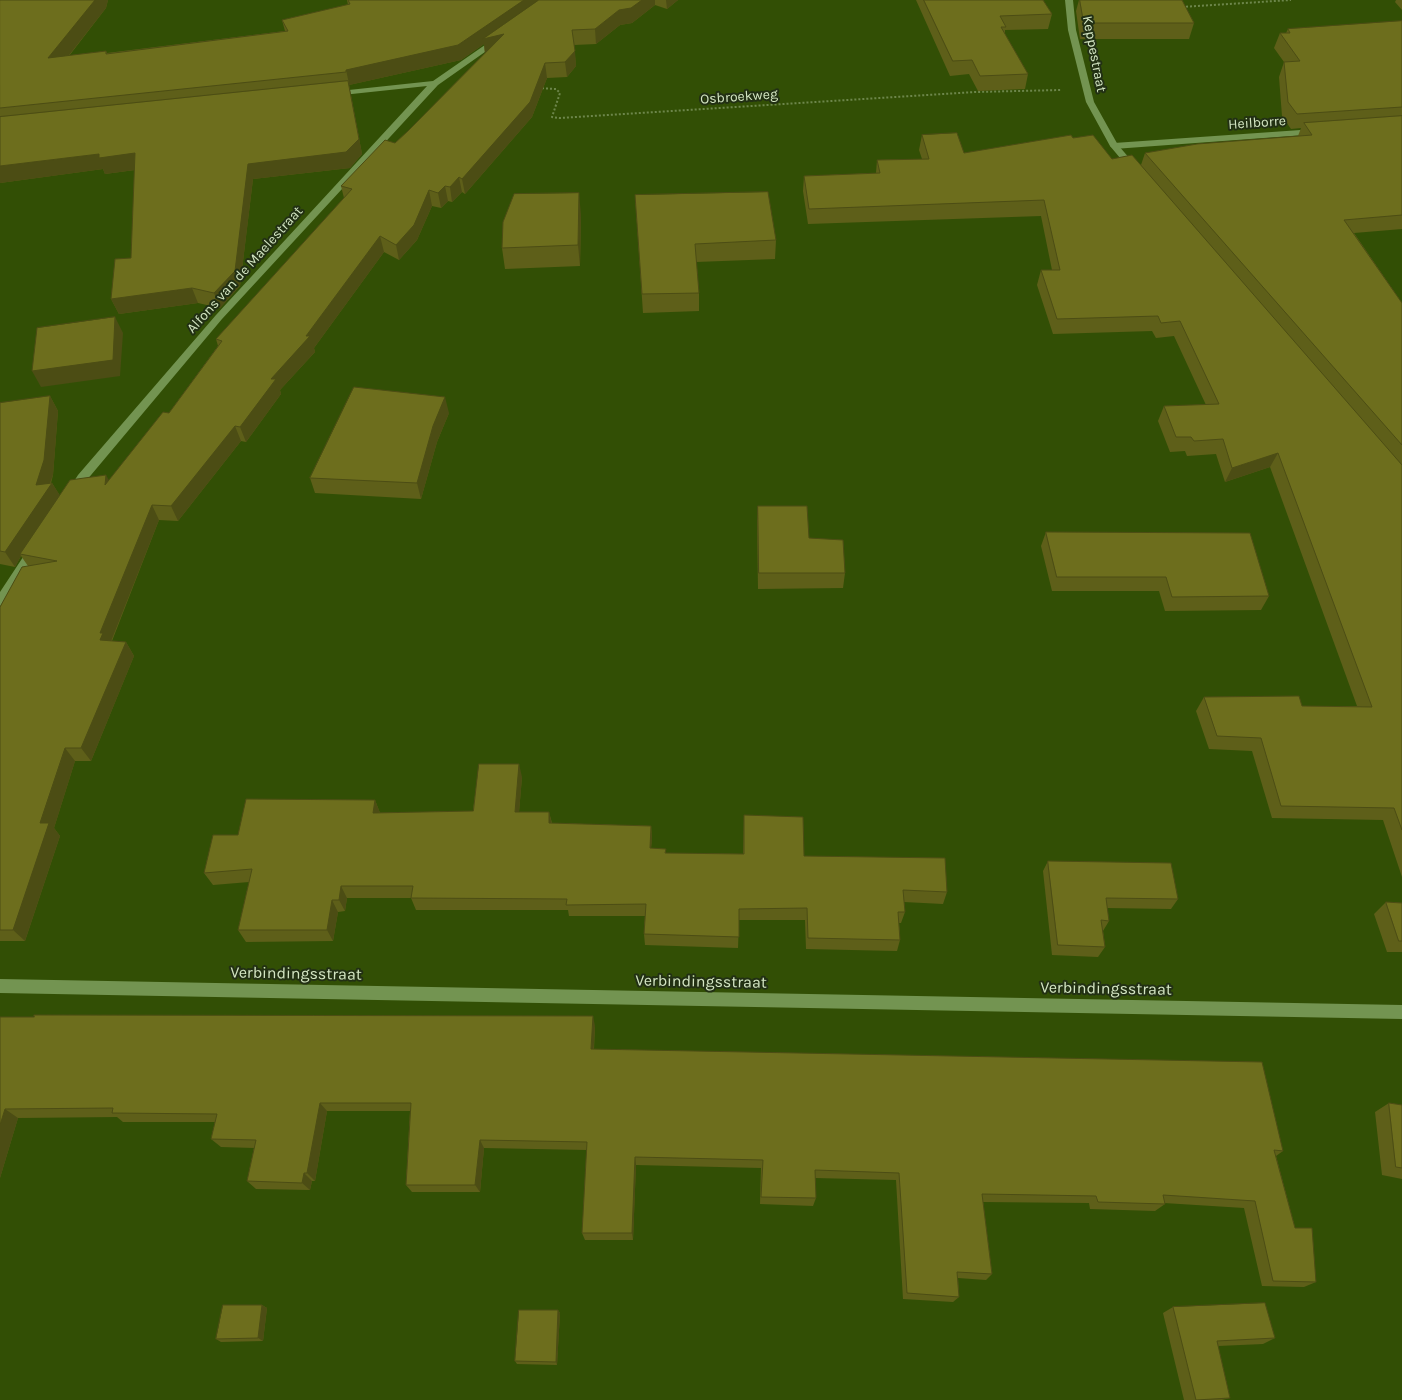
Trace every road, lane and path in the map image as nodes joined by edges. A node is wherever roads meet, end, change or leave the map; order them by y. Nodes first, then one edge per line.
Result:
1 (1070, 0) edge
2 (1291, 0) edge
3 (1181, 7) edge
4 (507, 33) edge
5 (435, 83) junction
6 (529, 89) edge
7 (1086, 89) junction
8 (326, 94) edge
9 (1323, 132) edge
10 (1114, 146) junction
11 (1140, 176) edge
12 (66, 502) edge
13 (44, 535) edge
14 (0, 601) edge
15 (0, 986) edge
16 (1402, 1012) edge

1 - 7 street, Keppestraat
2 - 3 path
4 - 5 street, Alfons van de Maelestraat
5 - 8 street
5 - 12 street, Alfons van de Maelestraat
6 - 7 path, Osbroekweg
7 - 10 street, Keppestraat
9 - 10 street, Heilborre
10 - 11 street, Keppestraat
13 - 14 street
15 - 16 street, Verbindingsstraat

